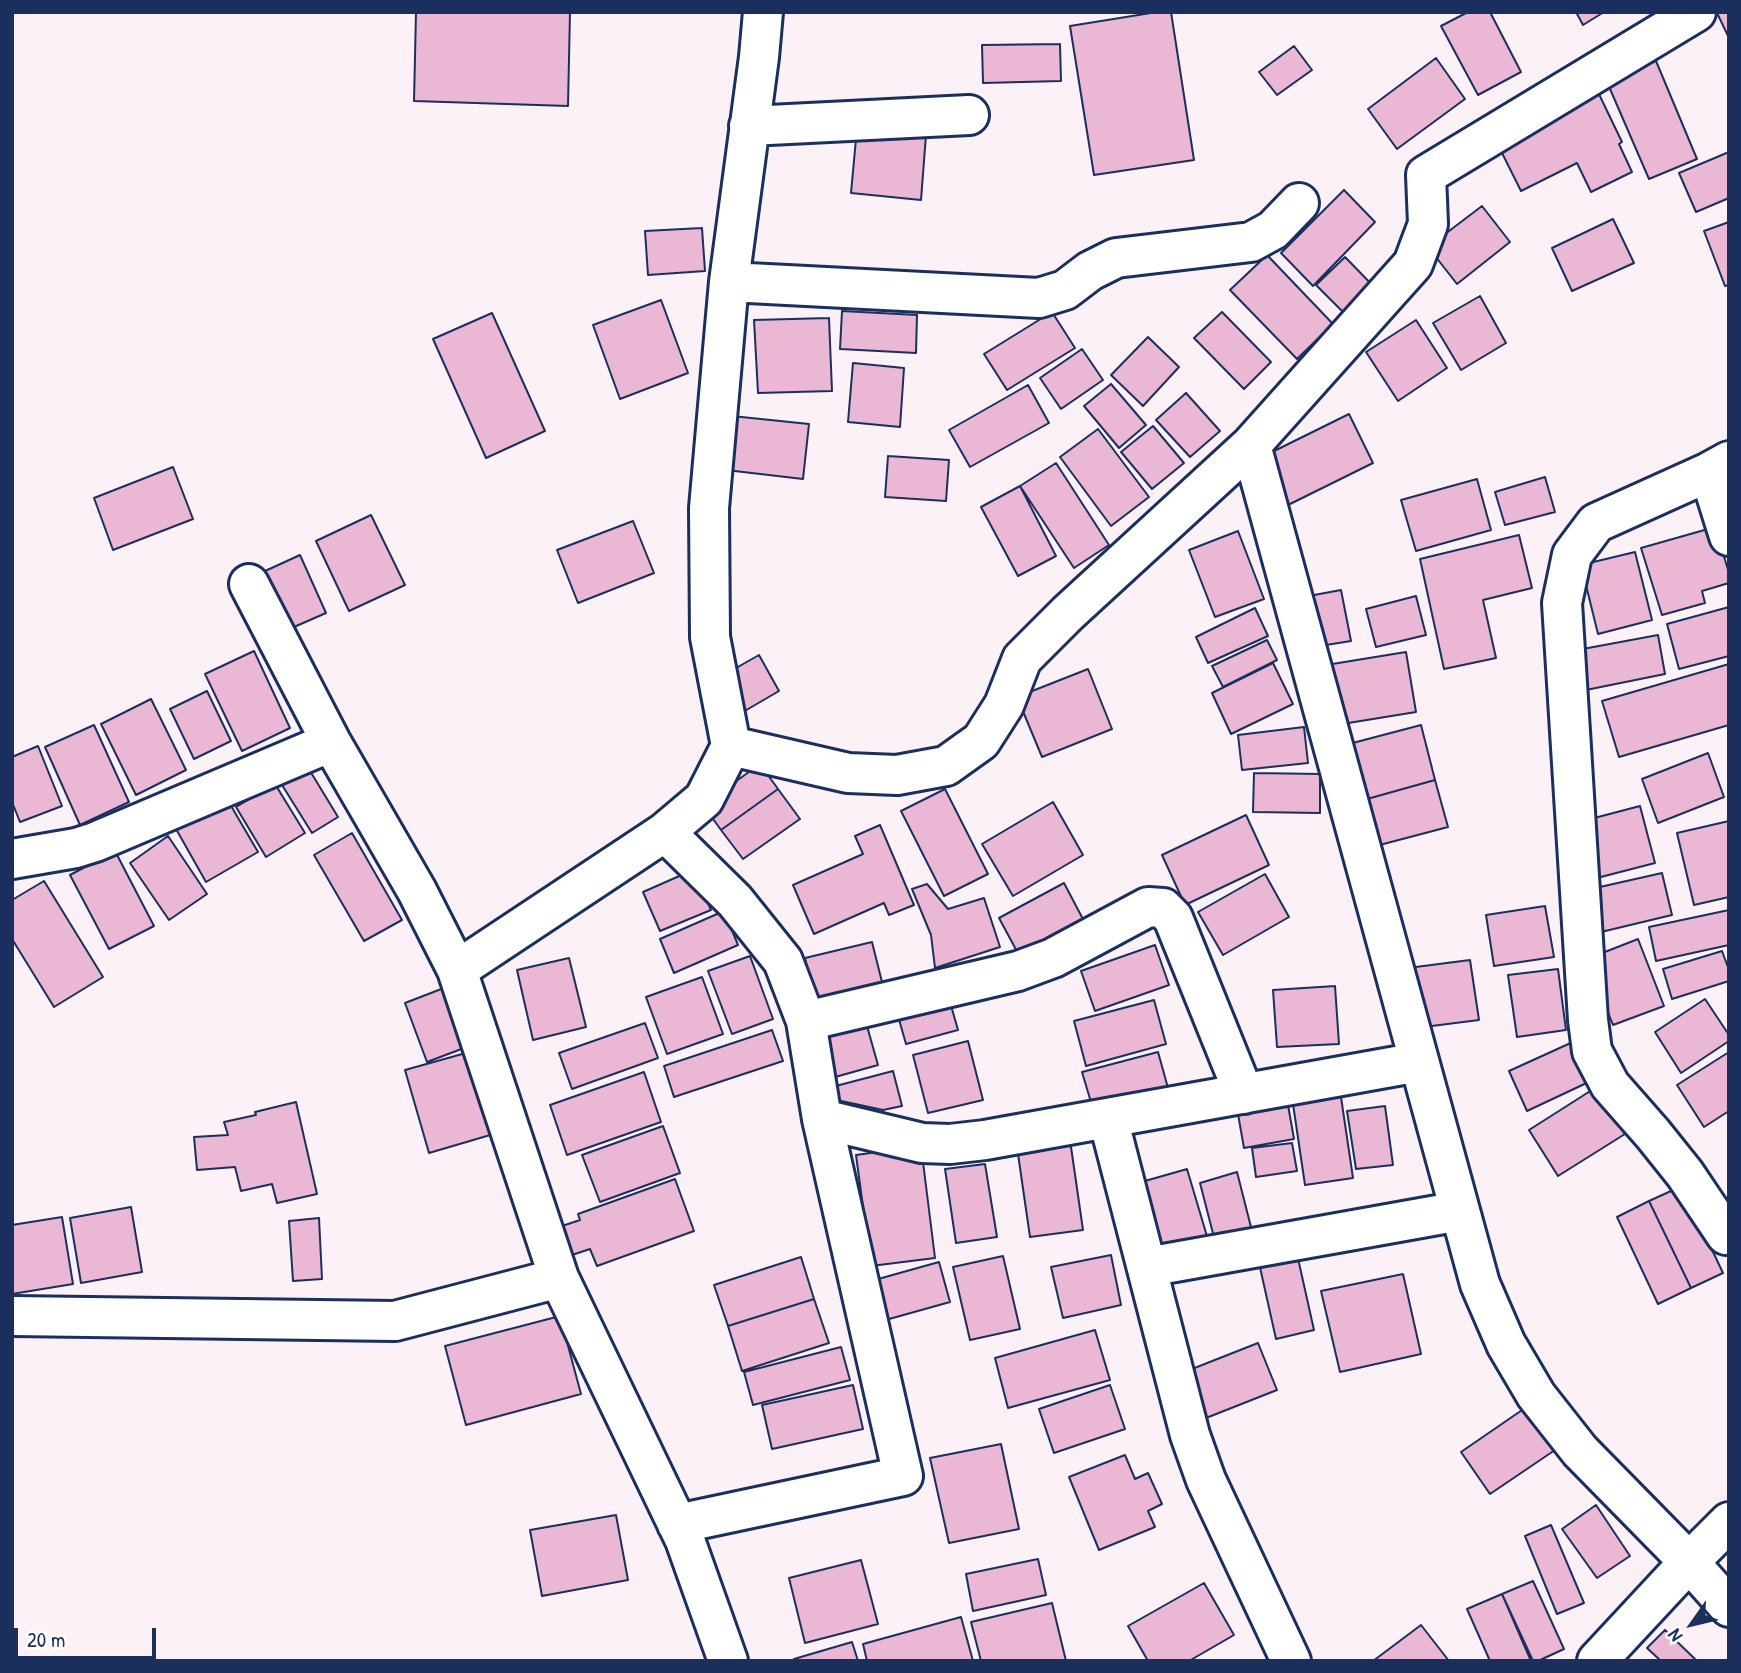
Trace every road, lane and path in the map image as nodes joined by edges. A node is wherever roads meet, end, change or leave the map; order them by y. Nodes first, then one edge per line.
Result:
1 (763, 12) edge
2 (1696, 12) edge
3 (970, 115) dead end
4 (749, 126) junction
5 (1299, 203) dead end
6 (729, 282) junction
7 (1251, 444) junction
8 (1719, 467) edge
9 (1729, 536) edge
10 (249, 584) dead end
11 (331, 742) junction
12 (731, 746) junction
13 (665, 832) junction
14 (12, 859) edge
15 (457, 970) junction
16 (806, 1021) junction
17 (1419, 1062) junction
18 (1244, 1094) junction
19 (1108, 1118) junction
20 (822, 1119) junction
21 (1460, 1211) junction
22 (1726, 1235) dead end
23 (1147, 1267) junction
24 (559, 1278) junction
25 (12, 1316) edge
26 (1729, 1522) edge
27 (677, 1524) junction
28 (1689, 1562) junction
29 (1729, 1607) edge
30 (728, 1661) edge
31 (1291, 1661) edge
32 (1597, 1661) edge

1 - 4 street
2 - 7 street
3 - 4 street
4 - 6 street
5 - 6 street
6 - 12 street
7 - 12 street
7 - 17 street
8 - 9 street
8 - 22 street
10 - 11 street
11 - 14 street
11 - 15 street
12 - 13 street
13 - 15 street
13 - 16 street
15 - 24 street
16 - 18 street
16 - 20 street
17 - 18 street
17 - 21 street
18 - 19 street
19 - 20 street
19 - 23 street
20 - 27 street
21 - 23 street
21 - 28 street
23 - 31 street
24 - 25 street
24 - 27 street
26 - 28 street
27 - 30 street
28 - 29 street
28 - 32 street

